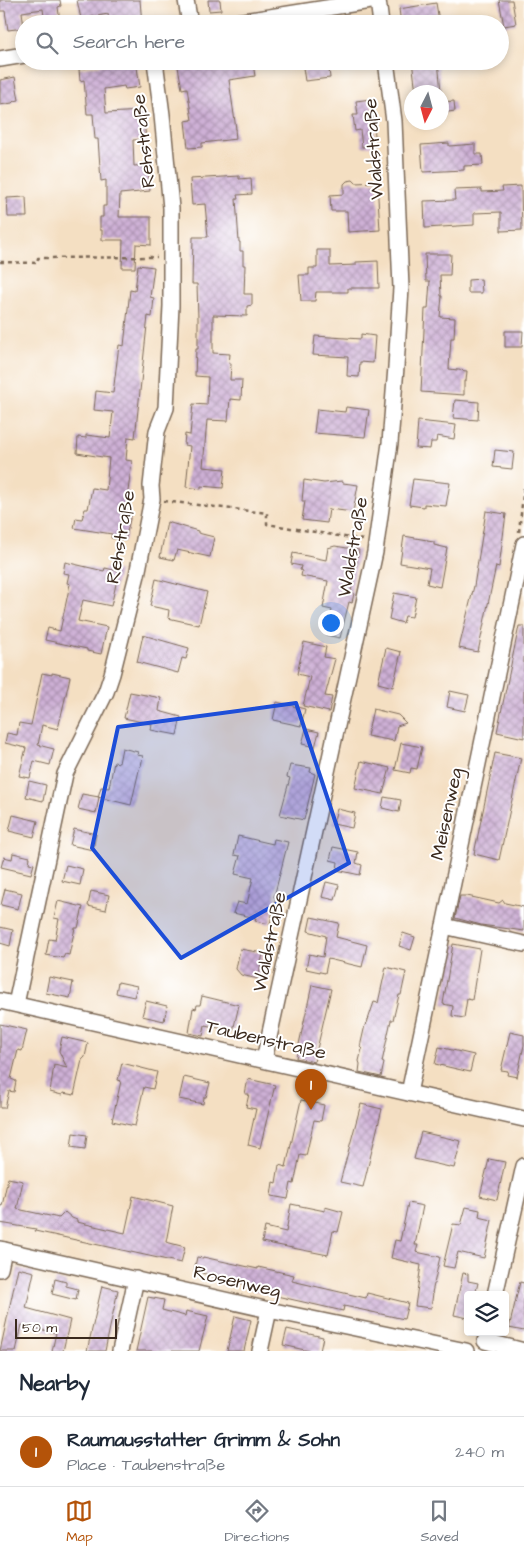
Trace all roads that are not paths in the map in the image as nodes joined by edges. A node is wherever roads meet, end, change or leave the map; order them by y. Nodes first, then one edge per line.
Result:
1 (186, 0) edge
2 (377, 0) edge
3 (188, 15) edge
4 (281, 15) edge
5 (380, 15) edge
6 (15, 56) edge
7 (0, 59) edge
8 (157, 70) edge
9 (387, 70) edge
10 (524, 544) edge
11 (444, 926) junction
12 (524, 944) edge
13 (0, 1001) edge
14 (16, 1004) junction
15 (264, 1060) junction
16 (409, 1093) junction
17 (524, 1119) edge
18 (524, 1166) edge
19 (2, 1250) edge
20 (0, 1269) edge
21 (136, 1279) junction
22 (496, 1291) edge
23 (269, 1310) junction
24 (485, 1342) edge
25 (524, 1350) edge
26 (120, 1351) edge
27 (260, 1351) edge
28 (466, 1351) edge

1 - 3 street
2 - 4 street
2 - 5 street
6 - 7 street
8 - 14 street, Rehstraße
9 - 15 street, Waldstraße
10 - 11 street, Meisenweg
11 - 12 street
11 - 16 street, Meisenweg
13 - 14 street, Taubenstraße
14 - 15 street, Taubenstraße
15 - 16 street, Taubenstraße
16 - 17 street, Taubenstraße
18 - 22 street
19 - 20 street
19 - 21 street, Rosenweg
21 - 23 street, Rosenweg
21 - 26 street
23 - 27 street
23 - 28 street, Rosenweg
24 - 25 street

